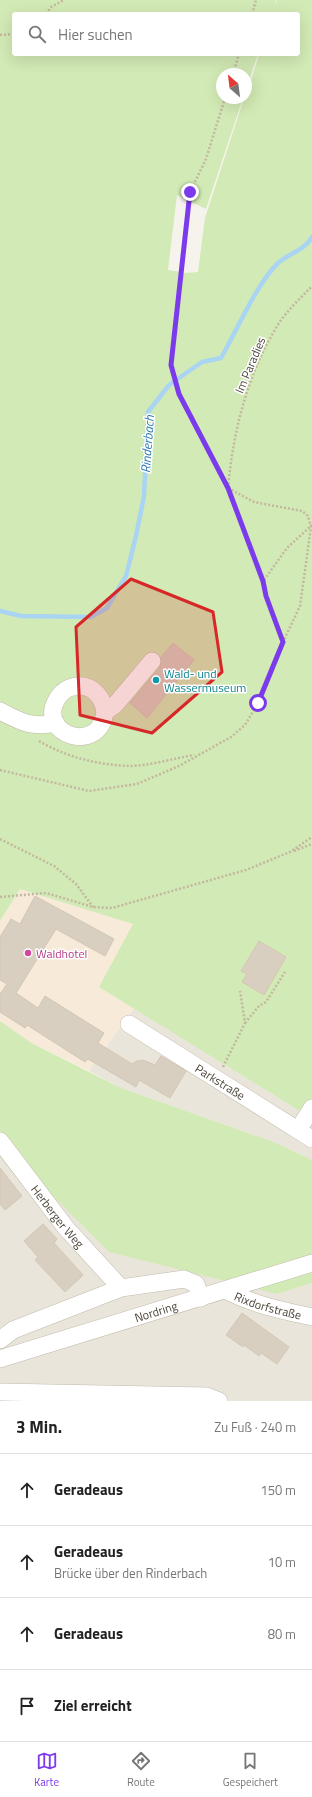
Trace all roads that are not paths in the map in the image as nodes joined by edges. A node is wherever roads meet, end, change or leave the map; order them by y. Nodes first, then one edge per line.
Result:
1 (152, 661) dead end
2 (0, 711) edge
3 (105, 712) junction
4 (56, 723) junction
5 (129, 1024) dead end
6 (312, 1108) edge
7 (305, 1134) edge
8 (0, 1141) edge
9 (312, 1263) edge
10 (121, 1288) junction
11 (225, 1290) junction
12 (201, 1298) junction
13 (312, 1317) edge
14 (0, 1340) edge
15 (0, 1359) edge
16 (0, 1392) edge
17 (48, 1397) edge
18 (218, 1401) edge

1 - 3 street
2 - 4 street
3 - 4 street
3 - 4 street
5 - 7 street, Parkstraße
6 - 7 street
8 - 10 street, Herberger Weg
9 - 11 street, Nordring
10 - 12 street
10 - 14 street
11 - 12 street, Nordring
11 - 13 street, Rixdorfstraße
12 - 15 street, Nordring
16 - 17 street
17 - 18 street

